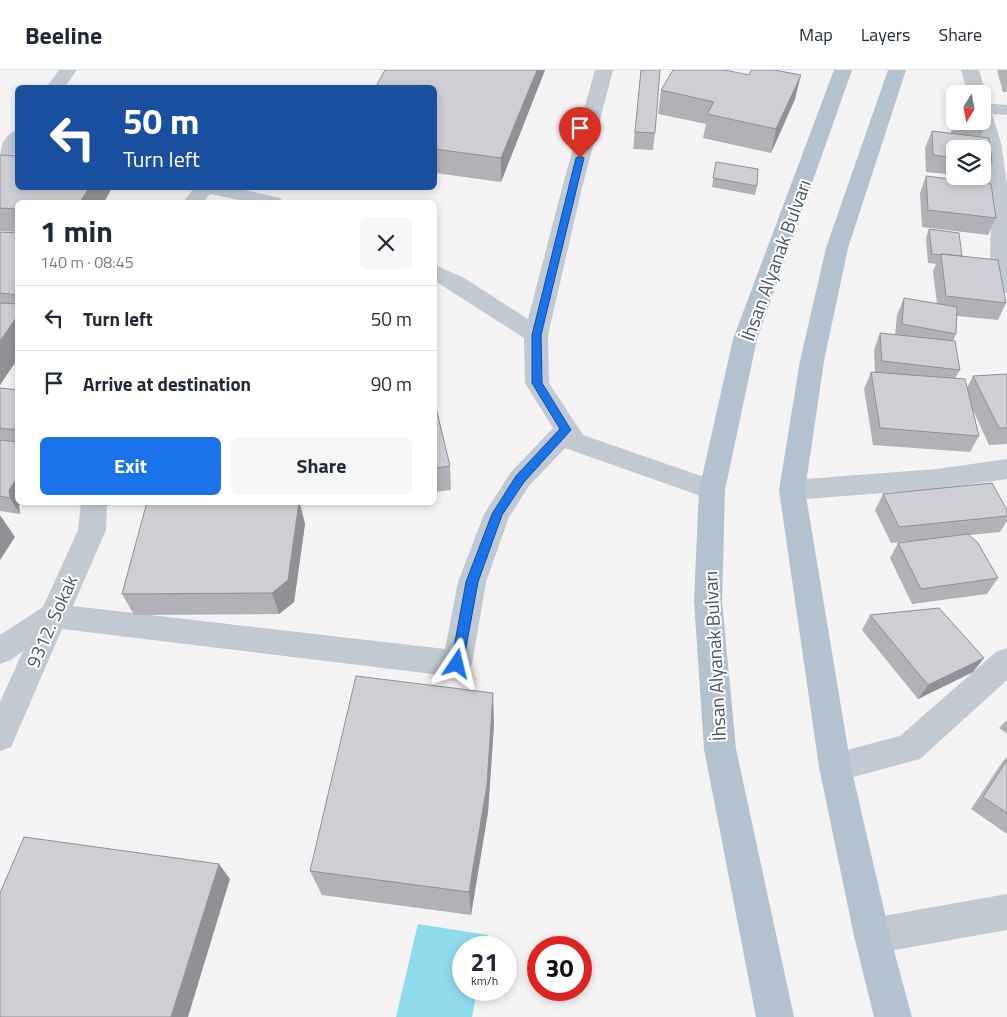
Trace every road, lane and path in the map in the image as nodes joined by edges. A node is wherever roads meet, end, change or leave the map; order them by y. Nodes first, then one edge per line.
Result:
1 (68, 70) edge
2 (604, 70) edge
3 (843, 70) edge
4 (897, 70) edge
5 (970, 70) edge
6 (57, 85) edge
7 (974, 85) edge
8 (991, 109) edge
9 (1007, 110) edge
10 (987, 130) edge
11 (15, 140) edge
12 (0, 159) edge
13 (0, 163) edge
14 (15, 164) edge
15 (221, 190) edge
16 (265, 200) edge
17 (437, 273) edge
18 (1007, 286) edge
19 (536, 335) junction
20 (566, 430) junction
21 (1007, 469) edge
22 (712, 490) junction
23 (792, 490) junction
24 (94, 505) edge
25 (52, 616) junction
26 (0, 651) edge
27 (1007, 661) edge
28 (0, 737) edge
29 (835, 767) junction
30 (1007, 912) edge
31 (872, 936) junction
32 (775, 1017) edge
33 (892, 1017) edge

1 - 6 street
2 - 19 street
3 - 22 main road, İhsan Alyanak Bulvarı
4 - 23 main road
5 - 7 street
8 - 9 street
10 - 18 street
11 - 12 street
13 - 14 street
15 - 16 street
17 - 19 street
19 - 20 street
20 - 22 street
20 - 25 street
21 - 23 street
22 - 32 main road, İhsan Alyanak Bulvarı
23 - 29 main road
24 - 25 street, 9312. Sokak
25 - 26 street
25 - 28 street, 9312. Sokak
27 - 29 street
29 - 31 main road
30 - 31 street
31 - 33 main road

